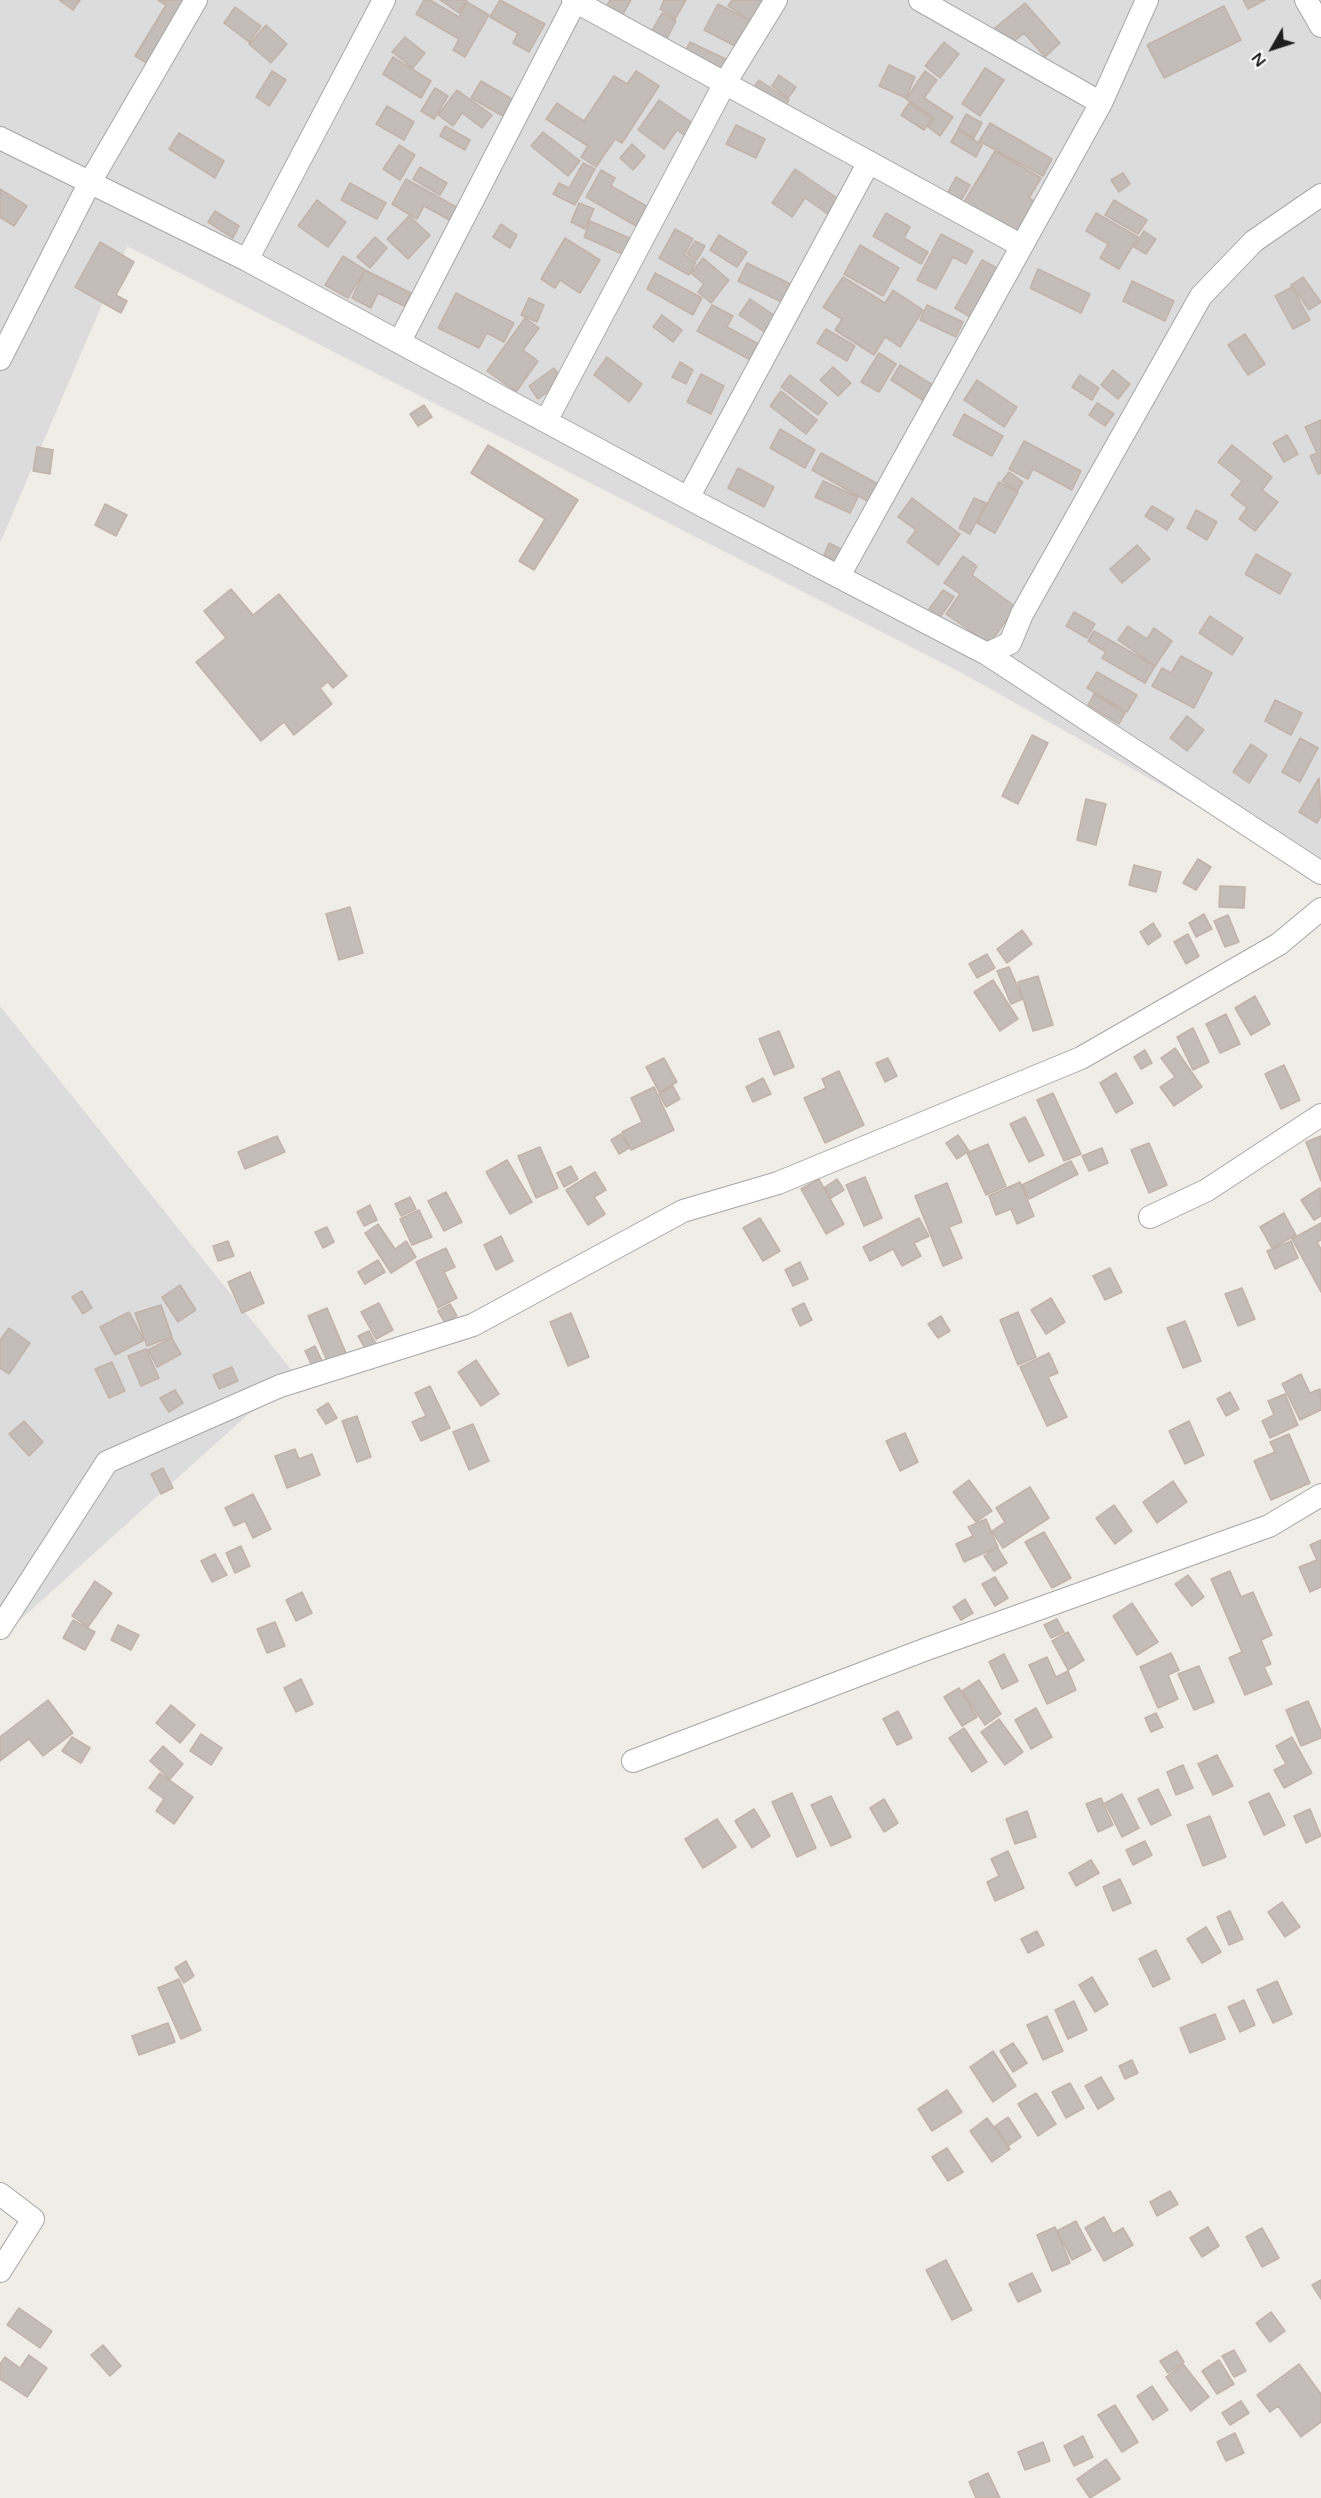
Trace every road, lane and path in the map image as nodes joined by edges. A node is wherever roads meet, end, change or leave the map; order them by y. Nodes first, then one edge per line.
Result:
1 (196, 0) edge
2 (384, 0) edge
3 (575, 0) edge
4 (776, 0) edge
5 (920, 0) edge
6 (1147, 0) edge
7 (1306, 0) edge
8 (1321, 26) edge
9 (724, 83) junction
10 (1101, 103) junction
11 (0, 138) edge
12 (869, 162) junction
13 (89, 184) junction
14 (1321, 195) edge
15 (1020, 245) junction
16 (248, 260) junction
17 (400, 341) junction
18 (0, 359) edge
19 (546, 421) junction
20 (688, 498) junction
21 (839, 576) junction
22 (987, 654) junction
23 (1321, 873) edge
24 (1321, 909) edge
25 (1321, 1115) edge
26 (1150, 1217) dead end
27 (1321, 1495) edge
28 (0, 1628) edge
29 (633, 1761) dead end
30 (0, 2194) edge
31 (0, 2271) edge

1 - 13 street
2 - 16 street
3 - 9 street
3 - 17 street
4 - 9 street
5 - 10 street
6 - 10 street
7 - 8 street
9 - 12 street
9 - 19 street
10 - 15 street
11 - 13 street
12 - 15 street
12 - 20 street
13 - 16 street
13 - 18 street
14 - 22 street
15 - 21 street
16 - 17 street
17 - 19 street
19 - 20 street
20 - 21 street
21 - 22 street
22 - 23 street
24 - 28 street
25 - 26 street
27 - 29 street
30 - 31 street

